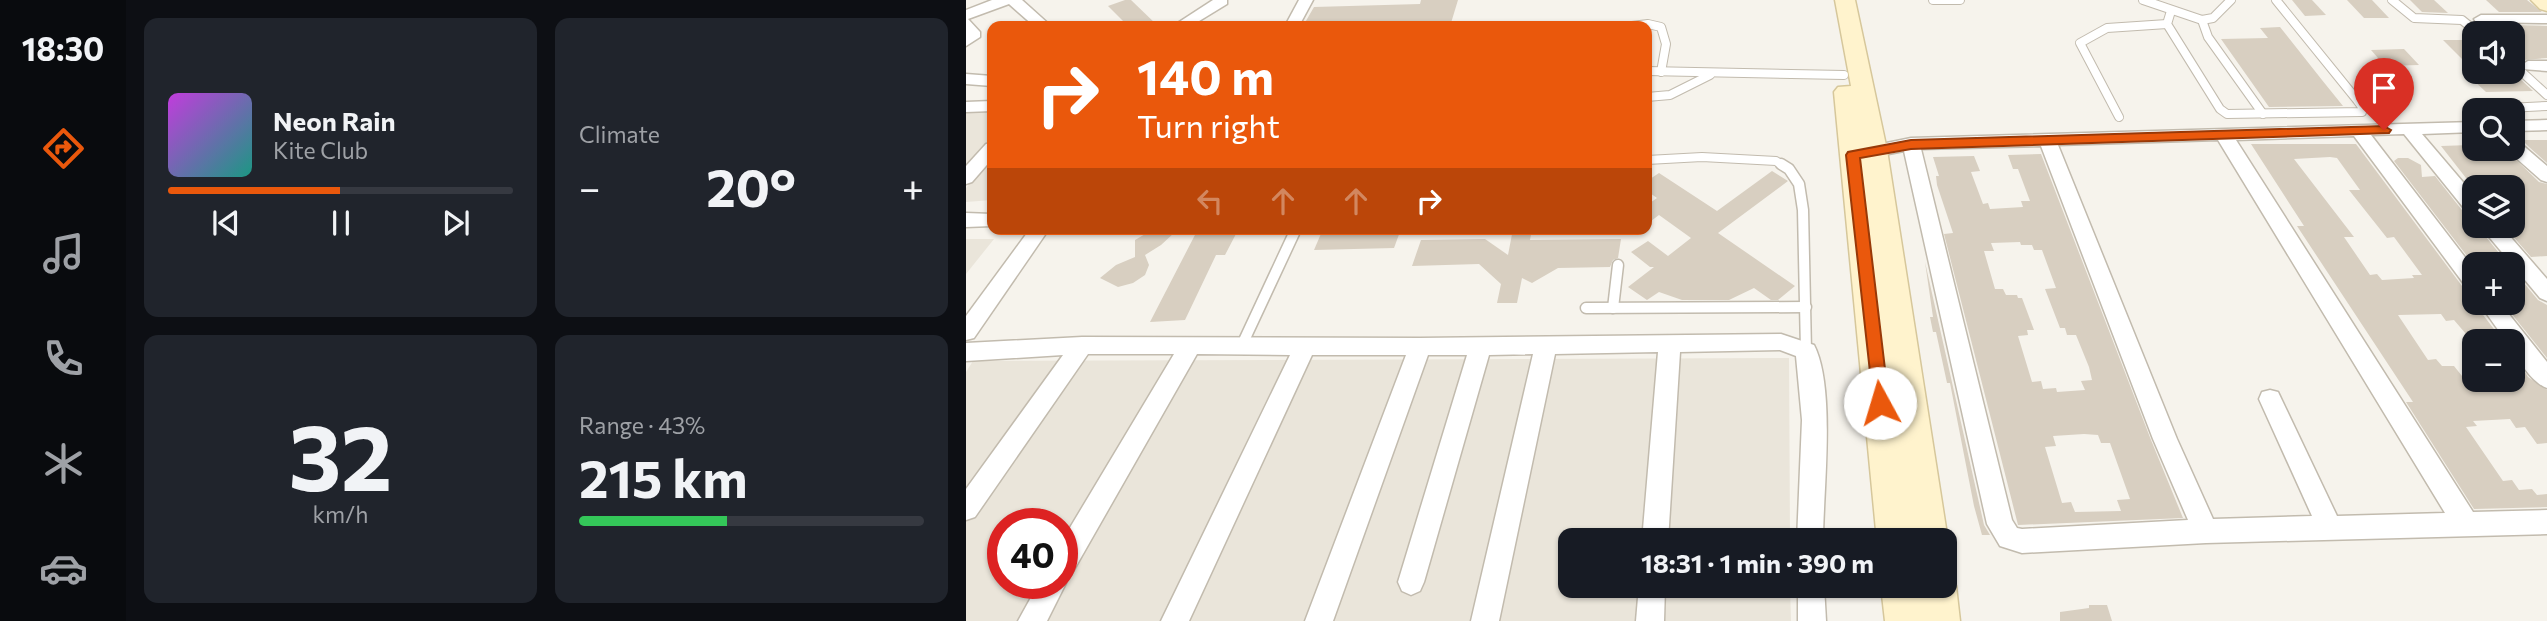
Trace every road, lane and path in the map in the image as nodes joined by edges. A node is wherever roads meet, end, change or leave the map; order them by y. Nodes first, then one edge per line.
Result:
1 (1005, 0) edge
2 (1013, 0) edge
3 (1220, 0) edge
4 (1306, 0) edge
5 (1829, 0) edge
6 (1845, 0) edge
7 (1933, 0) edge
8 (1959, 0) edge
9 (2143, 0) edge
10 (2231, 0) edge
11 (2276, 0) edge
12 (2392, 0) edge
13 (2541, 0) edge
14 (2547, 5) edge
15 (2171, 11) junction
16 (966, 15) edge
17 (2547, 19) edge
18 (2202, 20) junction
19 (1038, 21) edge
20 (1190, 21) edge
21 (1295, 21) edge
22 (2465, 21) edge
23 (2525, 21) edge
24 (966, 23) edge
25 (2167, 24) junction
26 (1652, 25) edge
27 (966, 41) edge
28 (2525, 65) edge
29 (2547, 66) edge
30 (2525, 70) edge
31 (1652, 71) edge
32 (1661, 72) junction
33 (1712, 74) junction
34 (1844, 75) junction
35 (966, 79) edge
36 (987, 80) edge
37 (2547, 95) edge
38 (1652, 97) edge
39 (2547, 106) edge
40 (987, 107) edge
41 (2525, 107) edge
42 (969, 109) edge
43 (2263, 114) junction
44 (2119, 117) dead end
45 (2547, 125) edge
46 (2525, 126) edge
47 (2462, 127) edge
48 (2409, 129) junction
49 (2359, 131) junction
50 (2224, 135) junction
51 (2048, 141) junction
52 (1911, 144) junction
53 (1864, 153) junction
54 (987, 154) edge
55 (2525, 157) edge
56 (1652, 160) edge
57 (2547, 176) edge
58 (966, 177) edge
59 (2462, 193) edge
60 (966, 220) edge
61 (987, 220) edge
62 (1036, 235) edge
63 (1293, 235) edge
64 (2500, 238) edge
65 (1618, 265) dead end
66 (2462, 267) edge
67 (2547, 267) edge
68 (2526, 268) junction
69 (2547, 293) edge
70 (1806, 307) junction
71 (1586, 308) dead end
72 (1613, 308) junction
73 (2499, 315) edge
74 (966, 332) edge
75 (1670, 343) junction
76 (1082, 345) junction
77 (1546, 345) junction
78 (1305, 346) junction
79 (1481, 346) junction
80 (1190, 347) junction
81 (1241, 347) junction
82 (1420, 347) junction
83 (1806, 351) junction
84 (966, 352) edge
85 (2547, 379) edge
86 (2270, 399) dead end
87 (966, 509) edge
88 (2547, 522) edge
89 (2467, 526) junction
90 (1656, 528) edge
91 (1810, 528) edge
92 (1894, 528) edge
93 (1928, 528) edge
94 (2330, 528) junction
95 (2206, 531) junction
96 (1078, 539) edge
97 (1411, 582) dead end
98 (1651, 598) edge
99 (1811, 598) edge
100 (1901, 598) edge
101 (1938, 598) edge
102 (1044, 599) edge
103 (1032, 621) edge
104 (1175, 621) edge
105 (1319, 621) edge
106 (1485, 621) edge
107 (1650, 621) edge
108 (1812, 621) edge
109 (1903, 621) edge
110 (1941, 621) edge

1 - 16 street
2 - 19 street
3 - 20 street
4 - 21 street
5 - 34 street
6 - 53 street
7 - 8 lane
9 - 15 lane
10 - 18 lane
11 - 43 lane
12 - 22 lane
13 - 14 street
15 - 18 lane
15 - 25 lane
17 - 23 street
18 - 43 lane
24 - 27 street
25 - 43 lane
25 - 44 lane
26 - 32 lane
28 - 29 street
30 - 37 lane
31 - 32 lane
32 - 33 lane
33 - 34 lane
33 - 38 lane
34 - 53 street
35 - 36 street
39 - 41 lane
40 - 42 street
45 - 46 street
47 - 48 street
48 - 49 street
48 - 59 street
49 - 50 street
49 - 66 street
50 - 51 street
50 - 89 street
51 - 52 street
51 - 95 street
52 - 53 street
52 - 95 street
53 - 92 street
53 - 93 street
54 - 58 street
55 - 57 street
56 - 70 lane
60 - 61 street
62 - 74 street
63 - 81 lane
64 - 68 street
65 - 72 lane
67 - 68 street
68 - 69 street
70 - 72 lane
70 - 83 lane
71 - 72 lane
73 - 85 street
75 - 77 street
75 - 83 street
75 - 90 street
76 - 80 street
76 - 84 street
76 - 87 street
77 - 79 street
77 - 106 street
78 - 81 street
78 - 82 street
78 - 104 street
79 - 82 street
79 - 97 street
80 - 81 street
80 - 96 street
82 - 105 street
83 - 91 street
86 - 94 street
88 - 89 street
89 - 94 street
94 - 95 street
98 - 107 street
99 - 108 street
100 - 109 street
101 - 110 street
102 - 103 street

